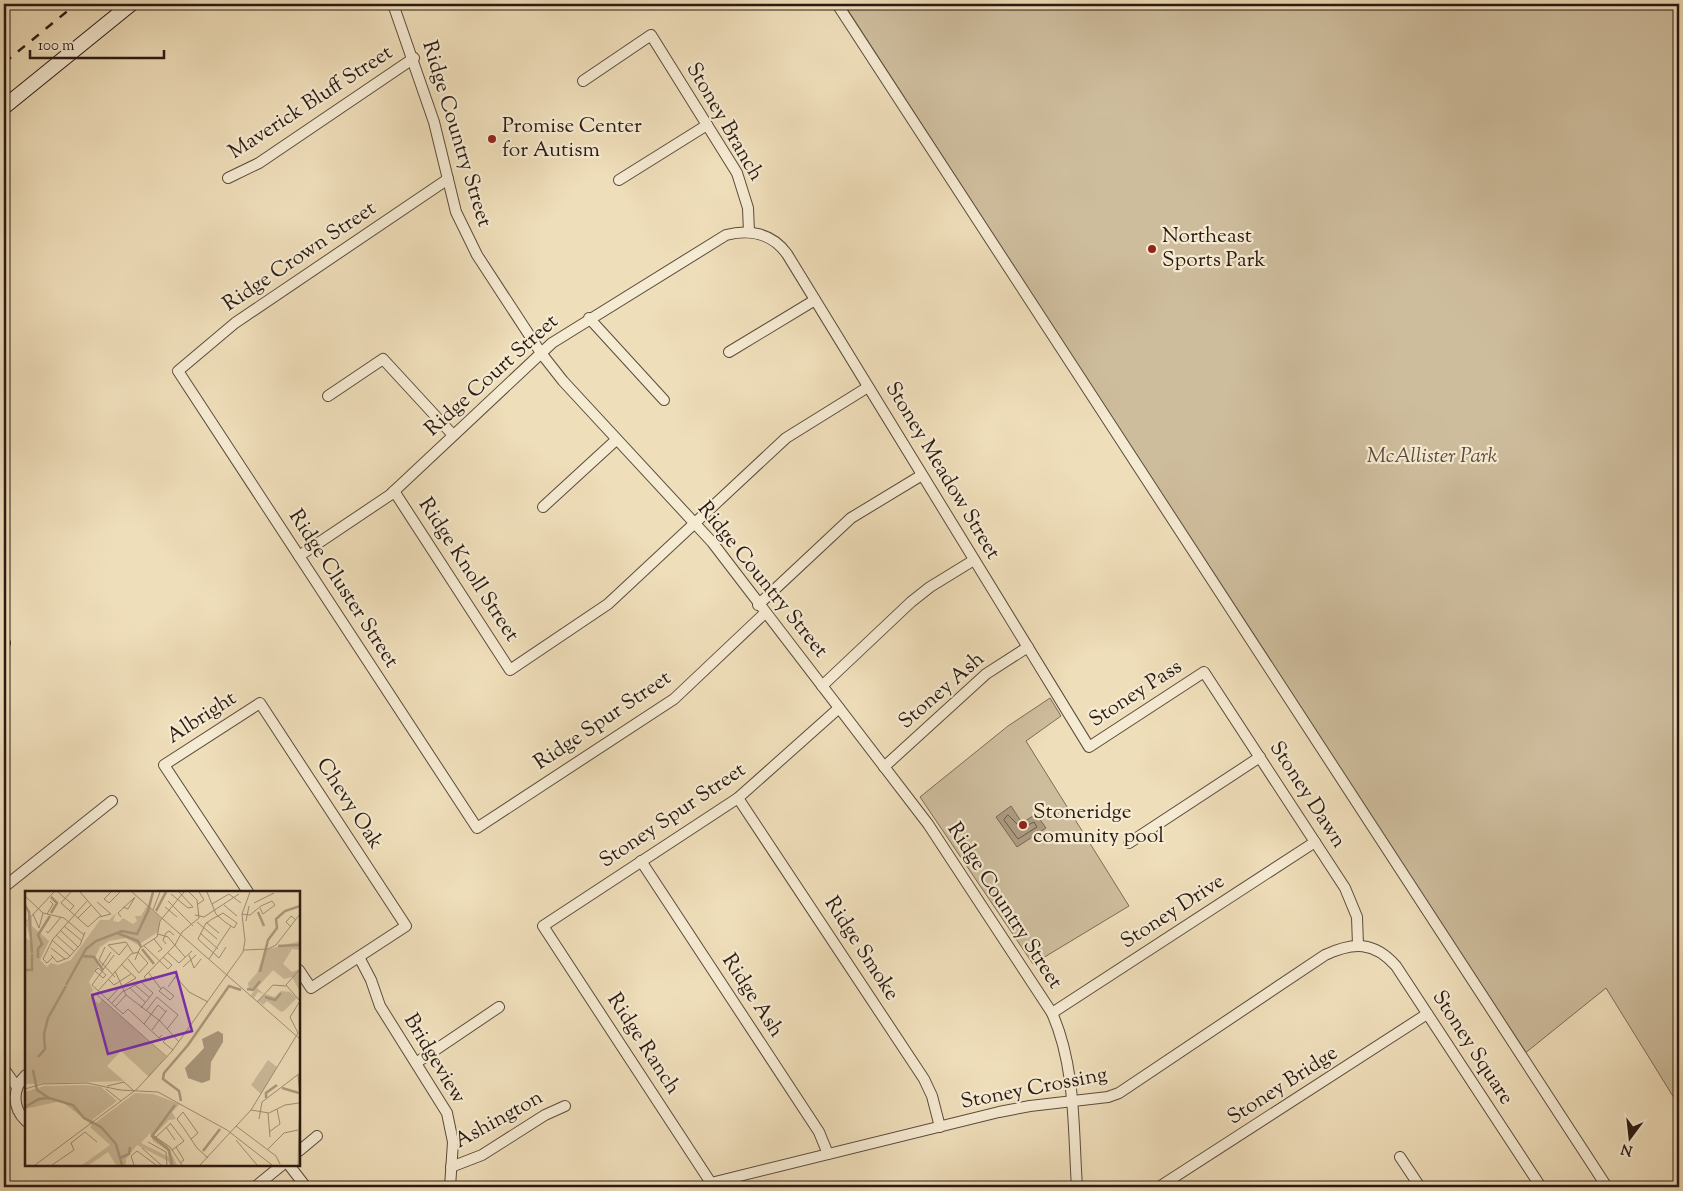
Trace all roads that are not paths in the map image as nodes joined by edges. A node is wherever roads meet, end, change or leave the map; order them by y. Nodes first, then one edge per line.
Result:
1 (131, 4) edge
2 (393, 4) edge
3 (837, 4) edge
4 (414, 58) junction
5 (583, 81) dead end
6 (4, 107) edge
7 (707, 125) junction
8 (228, 178) dead end
9 (448, 179) junction
10 (619, 180) dead end
11 (749, 232) junction
12 (815, 300) junction
13 (589, 318) junction
14 (729, 352) dead end
15 (541, 353) junction
16 (178, 371) joint
17 (868, 387) junction
18 (328, 396) dead end
19 (664, 400) dead end
20 (453, 435) junction
21 (616, 440) junction
22 (922, 475) junction
23 (394, 491) junction
24 (543, 507) dead end
25 (695, 523) junction
26 (299, 556) junction
27 (974, 560) junction
28 (762, 609) junction
29 (1028, 647) junction
30 (1204, 672) joint
31 (822, 686) junction
32 (260, 703) joint
33 (839, 708) junction
34 (1089, 747) joint
35 (1260, 757) junction
36 (884, 767) junction
37 (738, 798) junction
38 (112, 801) dead end
39 (477, 828) joint
40 (1315, 842) junction
41 (1129, 843) dead end
42 (641, 862) junction
43 (4, 887) edge
44 (247, 891) edge
45 (543, 926) joint
46 (1358, 946) junction
47 (359, 957) junction
48 (300, 972) edge
49 (499, 1007) dead end
50 (1052, 1013) junction
51 (1427, 1014) junction
52 (416, 1062) junction
53 (4, 1069) edge
54 (25, 1076) edge
55 (17, 1087) junction
56 (1071, 1102) junction
57 (565, 1106) dead end
58 (25, 1120) edge
59 (940, 1127) junction
60 (316, 1136) dead end
61 (300, 1150) edge
62 (828, 1154) junction
63 (1400, 1157) dead end
64 (281, 1166) edge
65 (290, 1166) edge
66 (451, 1166) junction
67 (711, 1183) joint
68 (255, 1187) edge
69 (306, 1187) edge
70 (450, 1187) edge
71 (1077, 1187) edge
72 (1159, 1187) edge
73 (1420, 1187) edge
74 (1541, 1187) edge
75 (1607, 1187) edge

1 - 6 main road
2 - 4 street, Ridge Country Street
3 - 75 street
4 - 8 street, Maverick Bluff Street
4 - 9 street, Ridge Country Street
5 - 7 street, Stoney Branch
7 - 10 street
7 - 11 street, Stoney Branch
9 - 15 street, Ridge Country Street
9 - 16 street, Ridge Crown Street
11 - 12 street, Stoney Meadow Street
11 - 13 street, Ridge Court Street
12 - 14 street
12 - 17 street, Stoney Meadow Street
13 - 15 street, Ridge Court Street
13 - 19 street
15 - 20 street, Ridge Court Street
15 - 21 street, Ridge Country Street
16 - 26 street, Ridge Cluster Street
17 - 22 street, Stoney Meadow Street
17 - 25 street
18 - 20 street
20 - 23 street, Ridge Court Street
21 - 24 street
21 - 25 street, Ridge Country Street
22 - 27 street, Stoney Meadow Street
22 - 28 street, Ridge Spur Street
23 - 25 street, Ridge Knoll Street
23 - 26 street, Ridge Court Street
25 - 28 street, Ridge Country Street
26 - 39 street, Ridge Cluster Street
27 - 29 street, Stoney Meadow Street
27 - 31 street
28 - 31 street, Ridge Country Street
28 - 39 street, Ridge Spur Street
29 - 34 street, Stoney Meadow Street
29 - 36 street, Stoney Ash
30 - 34 street, Stoney Pass
30 - 35 street, Stoney Dawn
31 - 33 street, Ridge Country Street
32 - 44 street, Albright
32 - 47 street, Chevy Oak
33 - 36 street, Ridge Country Street
33 - 37 street, Stoney Spur Street
35 - 40 street, Stoney Dawn
35 - 41 street
36 - 50 street, Ridge Country Street
37 - 42 street, Stoney Spur Street
37 - 59 street, Ridge Smoke
38 - 43 street
40 - 46 street, Stoney Dawn
40 - 50 street, Stoney Drive
42 - 45 street, Stoney Spur Street
42 - 62 street, Ridge Ash
45 - 67 street, Ridge Ranch
46 - 51 street, Stoney Square
46 - 56 street, Stoney Crossing
47 - 48 street
47 - 52 street, Bridgeview
49 - 52 street
50 - 56 street, Ridge Country Street
51 - 72 street, Stoney Bridge
51 - 74 street, Stoney Square
52 - 66 street, Bridgeview
53 - 55 street
54 - 55 street
55 - 58 street
56 - 59 street, Stoney Crossing
56 - 71 street, Ridge Country Street
57 - 66 street, Ashington
59 - 62 street, Stoney Crossing
60 - 61 street
62 - 67 street, Stoney Crossing
63 - 73 street
64 - 68 street
65 - 69 street
66 - 70 street, Bridgeview

